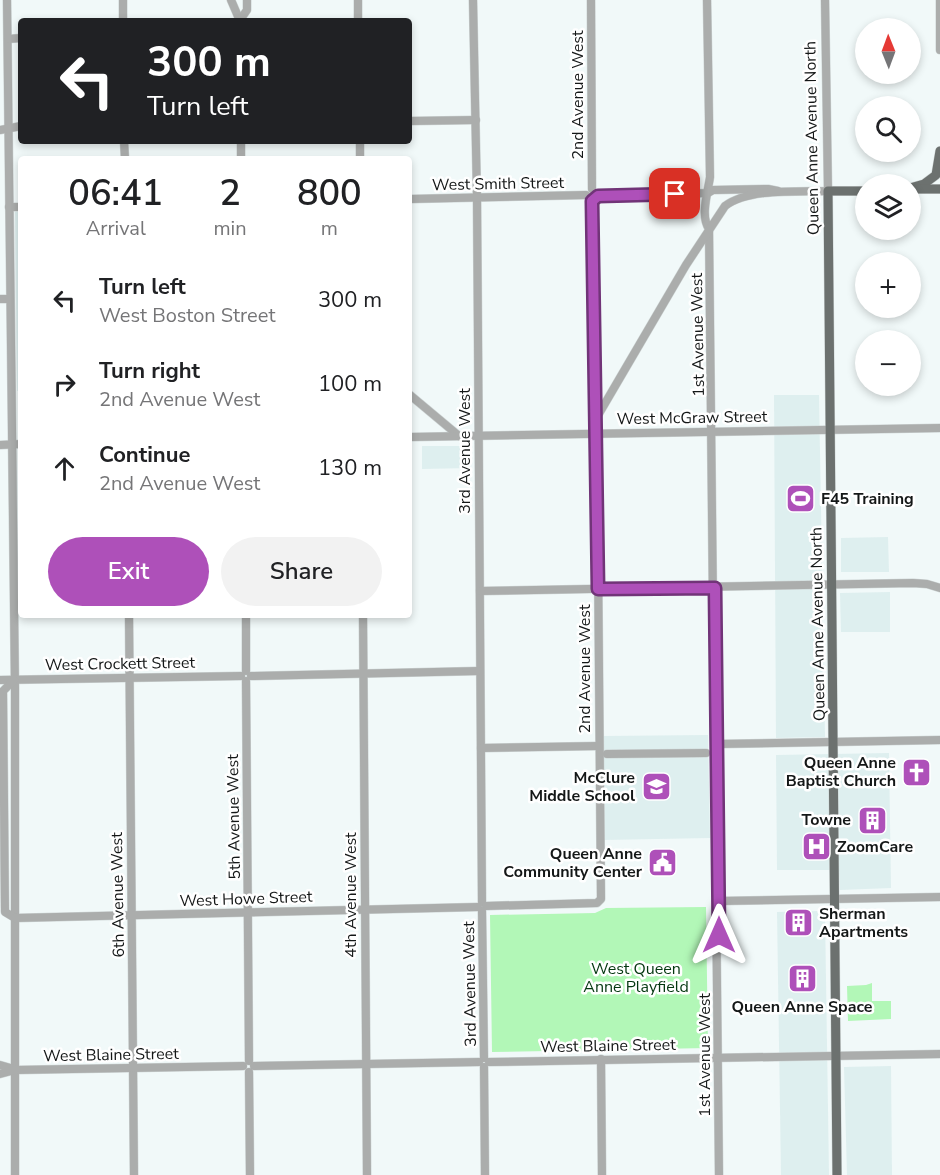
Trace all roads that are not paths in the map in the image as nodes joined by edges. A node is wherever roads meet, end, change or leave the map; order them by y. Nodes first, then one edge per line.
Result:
1 (8, 0) edge
2 (123, 0) edge
3 (231, 0) edge
4 (247, 0) edge
5 (358, 0) edge
6 (473, 0) edge
7 (591, 0) edge
8 (707, 0) edge
9 (825, 0) edge
10 (940, 0) edge
11 (123, 18) edge
12 (239, 18) edge
13 (242, 18) edge
14 (358, 18) edge
15 (18, 38) edge
16 (8, 39) junction
17 (940, 50) edge
18 (476, 120) junction
19 (412, 121) edge
20 (4, 129) edge
21 (940, 151) edge
22 (921, 185) edge
23 (921, 189) edge
24 (940, 189) edge
25 (828, 191) junction
26 (855, 191) edge
27 (782, 192) junction
28 (708, 193) junction
29 (592, 195) junction
30 (477, 198) junction
31 (412, 200) edge
32 (9, 207) junction
33 (18, 207) edge
34 (709, 230) junction
35 (0, 299) edge
36 (10, 299) junction
37 (412, 397) edge
38 (596, 418) junction
39 (940, 428) edge
40 (831, 430) junction
41 (713, 431) junction
42 (597, 434) junction
43 (459, 436) junction
44 (479, 436) junction
45 (412, 437) edge
46 (11, 444) junction
47 (18, 444) edge
48 (0, 445) edge
49 (832, 585) junction
50 (715, 588) junction
51 (940, 588) edge
52 (598, 589) junction
53 (480, 591) junction
54 (129, 618) edge
55 (246, 618) edge
56 (363, 618) edge
57 (479, 671) junction
58 (364, 674) junction
59 (246, 676) junction
60 (129, 678) junction
61 (0, 680) edge
62 (14, 680) junction
63 (940, 740) edge
64 (834, 742) junction
65 (717, 744) junction
66 (599, 746) junction
67 (481, 748) junction
68 (706, 753) dead end
69 (608, 754) dead end
70 (940, 897) edge
71 (834, 899) junction
72 (719, 901) junction
73 (599, 903) joint
74 (482, 906) junction
75 (364, 910) junction
76 (248, 912) junction
77 (132, 915) junction
78 (15, 918) junction
79 (940, 1054) edge
80 (836, 1056) junction
81 (719, 1057) junction
82 (601, 1059) junction
83 (484, 1062) junction
84 (366, 1064) junction
85 (0, 1065) edge
86 (249, 1067) junction
87 (133, 1068) junction
88 (15, 1070) junction
89 (0, 1074) edge
90 (15, 1175) edge
91 (134, 1175) edge
92 (250, 1175) edge
93 (367, 1175) edge
94 (485, 1175) edge
95 (602, 1175) edge
96 (719, 1175) edge
97 (837, 1175) edge

1 - 16 street
2 - 11 street
3 - 12 street
4 - 13 street
5 - 14 street
6 - 18 street, 3rd Avenue West
7 - 29 street, 2nd Avenue West
8 - 28 street, 1st Avenue West
9 - 25 street, Queen Anne Avenue North
10 - 17 street
15 - 16 street
16 - 20 street
18 - 19 street
18 - 30 street, 3rd Avenue West
20 - 32 street
21 - 22 main road
23 - 24 main road
25 - 26 main road
25 - 27 street, West Smith Street
25 - 40 main road, Queen Anne Avenue North
27 - 28 street, West Smith Street
27 - 34 street, West Smith Street
28 - 29 street, West Smith Street
28 - 34 street, 1st Avenue West
29 - 30 street, West Smith Street
29 - 38 street, 2nd Avenue West
30 - 31 street, West Smith Street
30 - 44 street, 3rd Avenue West
32 - 33 street
32 - 36 street
34 - 38 street, West Smith Street
34 - 41 street, 1st Avenue West
35 - 36 street
36 - 46 street
37 - 43 street
38 - 42 street, 2nd Avenue West
39 - 40 street, West McGraw Street
40 - 41 street, West McGraw Street
40 - 49 main road, Queen Anne Avenue North
41 - 42 street, West McGraw Street
41 - 50 street, 1st Avenue West
42 - 44 street, West McGraw Street
42 - 52 street, 2nd Avenue West
43 - 44 street, West McGraw Street
43 - 45 street, West McGraw Street
44 - 53 street, 3rd Avenue West
46 - 47 street
46 - 48 street
46 - 62 street
49 - 50 street
49 - 51 street
49 - 64 main road, Queen Anne Avenue North
50 - 52 street
50 - 65 street, 1st Avenue West
52 - 53 street
52 - 66 street, 2nd Avenue West
53 - 57 street, 3rd Avenue West
54 - 60 street, 6th Avenue West
55 - 59 street, 5th Avenue West
56 - 58 street, 4th Avenue West
57 - 58 street, West Crockett Street
57 - 67 street, 3rd Avenue West
58 - 59 street, West Crockett Street
58 - 75 street, 4th Avenue West
59 - 60 street, West Crockett Street
59 - 76 street, 5th Avenue West
60 - 62 street, West Crockett Street
60 - 77 street, 6th Avenue West
61 - 62 street, West Crockett Street
62 - 78 street
63 - 64 street
64 - 65 street
64 - 71 main road, Queen Anne Avenue North
65 - 72 street, 1st Avenue West
66 - 67 street
66 - 73 street, 2nd Avenue West
67 - 74 street, 3rd Avenue West
68 - 69 street
70 - 71 street
71 - 72 street
71 - 80 main road, Queen Anne Avenue North
72 - 81 street, 1st Avenue West
73 - 74 street, West Howe Street
74 - 75 street, West Howe Street
74 - 83 street, 3rd Avenue West
75 - 76 street, West Howe Street
75 - 84 street, 4th Avenue West
76 - 77 street, West Howe Street
76 - 86 street, 5th Avenue West
77 - 78 street, West Howe Street
77 - 87 street, 6th Avenue West
78 - 88 street
79 - 80 street, West Blaine Street
80 - 81 street, West Blaine Street
80 - 97 main road, Queen Anne Avenue North
81 - 82 street, West Blaine Street
81 - 96 street, 1st Avenue West
82 - 83 street, West Blaine Street
82 - 95 street
83 - 84 street, West Blaine Street
83 - 94 street, 3rd Avenue West
84 - 86 street, West Blaine Street
84 - 93 street, 4th Avenue West
85 - 88 street, West Blaine Street
86 - 87 street, West Blaine Street
86 - 92 street, 5th Avenue West
87 - 88 street, West Blaine Street
87 - 91 street, 6th Avenue West
88 - 89 street, West Blaine Street
88 - 90 street

